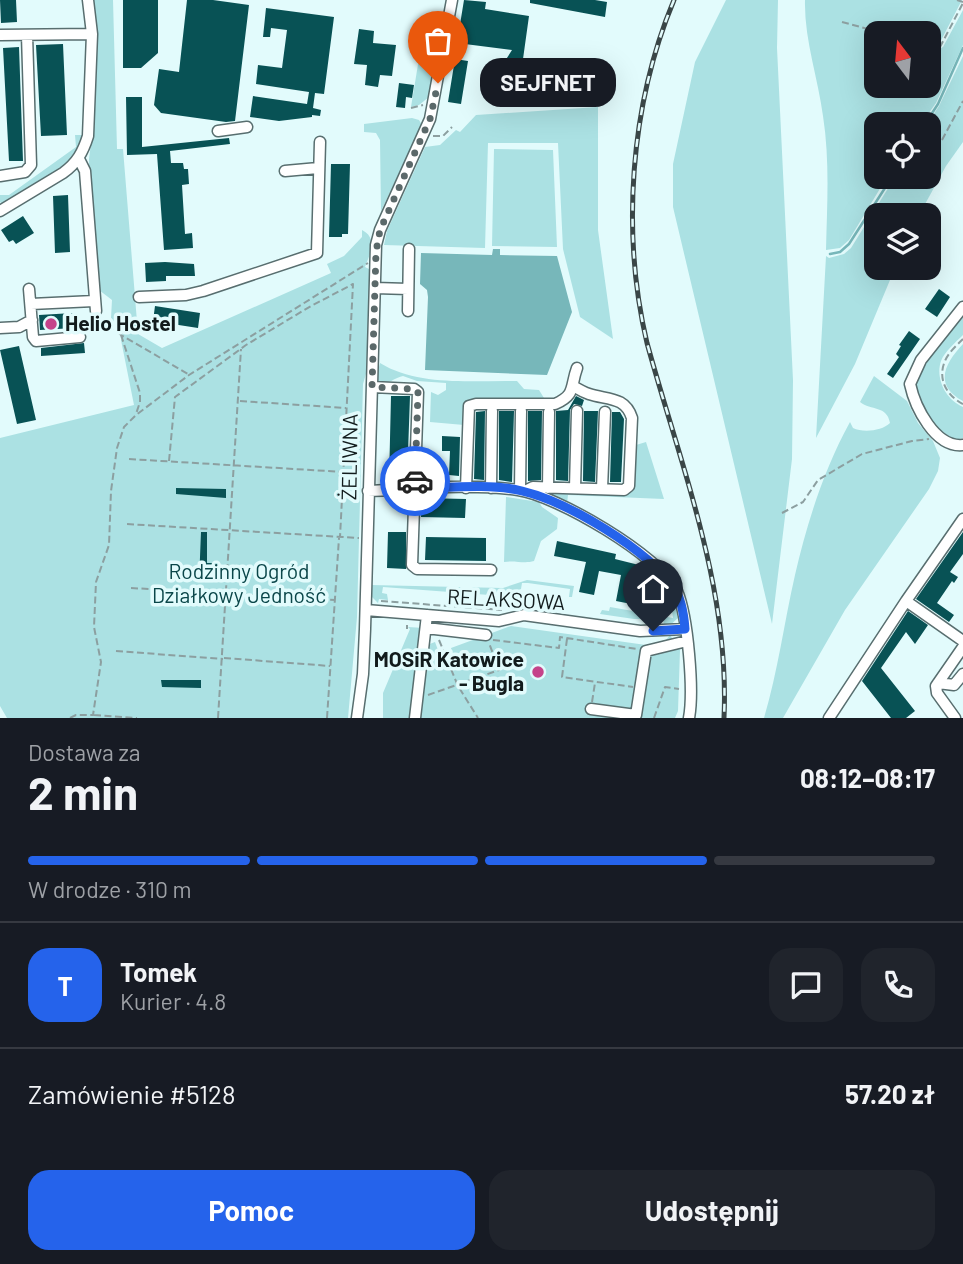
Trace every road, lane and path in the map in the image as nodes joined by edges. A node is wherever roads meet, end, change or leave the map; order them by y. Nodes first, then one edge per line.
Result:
1 (88, 0) edge
2 (452, 0) edge
3 (957, 0) edge
4 (963, 2) edge
5 (842, 22) dead end
6 (864, 28) edge
7 (92, 34) junction
8 (0, 35) edge
9 (27, 35) junction
10 (942, 43) edge
11 (963, 101) edge
12 (247, 127) dead end
13 (218, 131) dead end
14 (942, 140) dead end
15 (320, 142) dead end
16 (79, 159) junction
17 (318, 168) junction
18 (285, 171) dead end
19 (0, 176) edge
20 (0, 211) edge
21 (409, 249) dead end
22 (375, 260) junction
23 (375, 288) junction
24 (30, 289) dead end
25 (408, 289) junction
26 (139, 297) dead end
27 (31, 304) junction
28 (95, 306) junction
29 (963, 307) edge
30 (408, 311) dead end
31 (32, 320) junction
32 (0, 328) edge
33 (121, 335) junction
34 (80, 337) dead end
35 (963, 339) edge
36 (241, 348) junction
37 (577, 368) dead end
38 (189, 375) junction
39 (573, 386) junction
40 (372, 387) junction
41 (239, 401) junction
42 (963, 404) edge
43 (348, 408) junction
44 (492, 411) dead end
45 (521, 411) dead end
46 (577, 411) dead end
47 (549, 412) dead end
48 (605, 412) dead end
49 (136, 415) junction
50 (937, 434) junction
51 (963, 445) edge
52 (129, 458) dead end
53 (169, 461) junction
54 (235, 465) junction
55 (344, 472) junction
56 (466, 488) junction
57 (491, 488) junction
58 (548, 488) junction
59 (575, 488) junction
60 (414, 489) junction
61 (602, 489) junction
62 (368, 491) junction
63 (522, 491) junction
64 (782, 513) dead end
65 (963, 519) edge
66 (127, 524) dead end
67 (231, 530) junction
68 (340, 537) junction
69 (367, 538) junction
70 (491, 570) dead end
71 (131, 588) dead end
72 (228, 594) junction
73 (335, 600) junction
74 (381, 601) dead end
75 (906, 601) junction
76 (366, 610) junction
77 (509, 610) dead end
78 (427, 615) junction
79 (430, 629) junction
80 (685, 629) junction
81 (486, 635) dead end
82 (567, 638) junction
83 (963, 640) edge
84 (687, 641) junction
85 (963, 647) edge
86 (646, 650) junction
87 (116, 651) dead end
88 (223, 658) junction
89 (331, 666) junction
90 (963, 674) edge
91 (595, 682) junction
92 (458, 684) junction
93 (938, 684) junction
94 (640, 688) junction
95 (679, 688) dead end
96 (417, 699) junction
97 (592, 709) joint
98 (93, 715) junction
99 (70, 718) edge
100 (137, 718) edge
101 (218, 718) edge
102 (327, 718) edge
103 (357, 718) edge
104 (415, 718) edge
105 (478, 718) edge
106 (654, 718) edge
107 (689, 718) edge
108 (829, 718) edge
109 (955, 718) edge

1 - 7 street
2 - 22 street, ŻELIWNA
3 - 4 path
4 - 10 path
5 - 6 path
7 - 9 street
7 - 16 street
8 - 9 street
9 - 19 street
11 - 14 path
12 - 13 street
15 - 17 street
16 - 20 street
16 - 28 street
17 - 18 street
17 - 26 street
21 - 25 street
22 - 23 street, ŻELIWNA
22 - 38 path
23 - 25 street
23 - 40 street, ŻELIWNA
24 - 27 street
25 - 30 street
27 - 28 street
27 - 31 street
28 - 33 path
29 - 50 street
31 - 32 street
31 - 34 street
33 - 38 path
33 - 49 path
35 - 42 path
36 - 41 path
36 - 43 path
36 - 53 path
37 - 39 street
38 - 49 path
39 - 56 street
39 - 61 street
40 - 60 street
40 - 62 street, ŻELIWNA
41 - 43 path
41 - 54 path
43 - 55 path
44 - 57 street
45 - 63 street
46 - 59 street
47 - 58 street
48 - 61 street
49 - 98 path
50 - 51 street
50 - 64 path
52 - 53 path
53 - 54 path
54 - 55 path
54 - 67 path
55 - 68 path
56 - 57 street
56 - 60 street
57 - 63 street
58 - 59 street
58 - 63 street
59 - 61 street
60 - 62 street
60 - 70 street
62 - 69 street, ŻELIWNA
63 - 80 street
65 - 75 street
66 - 67 path
67 - 68 path
67 - 72 path
68 - 69 path
68 - 73 path
69 - 76 street, ŻELIWNA
71 - 72 path
72 - 73 path
72 - 88 path
73 - 89 path
74 - 77 path
75 - 83 street
75 - 108 street
76 - 78 street, RELAKSOWA
76 - 103 street, ŻELIWNA
78 - 79 street
78 - 80 street, RELAKSOWA
79 - 81 street
79 - 92 path
79 - 96 street
80 - 84 street
82 - 86 path
82 - 91 path
82 - 92 path
84 - 86 street
84 - 107 street
85 - 93 street
86 - 94 street
87 - 88 path
88 - 89 path
88 - 101 path
89 - 102 path
90 - 93 street
91 - 94 path
91 - 97 path
92 - 96 path
92 - 105 path
93 - 109 street
94 - 97 street
95 - 106 path
96 - 104 street
98 - 99 path
98 - 100 path

